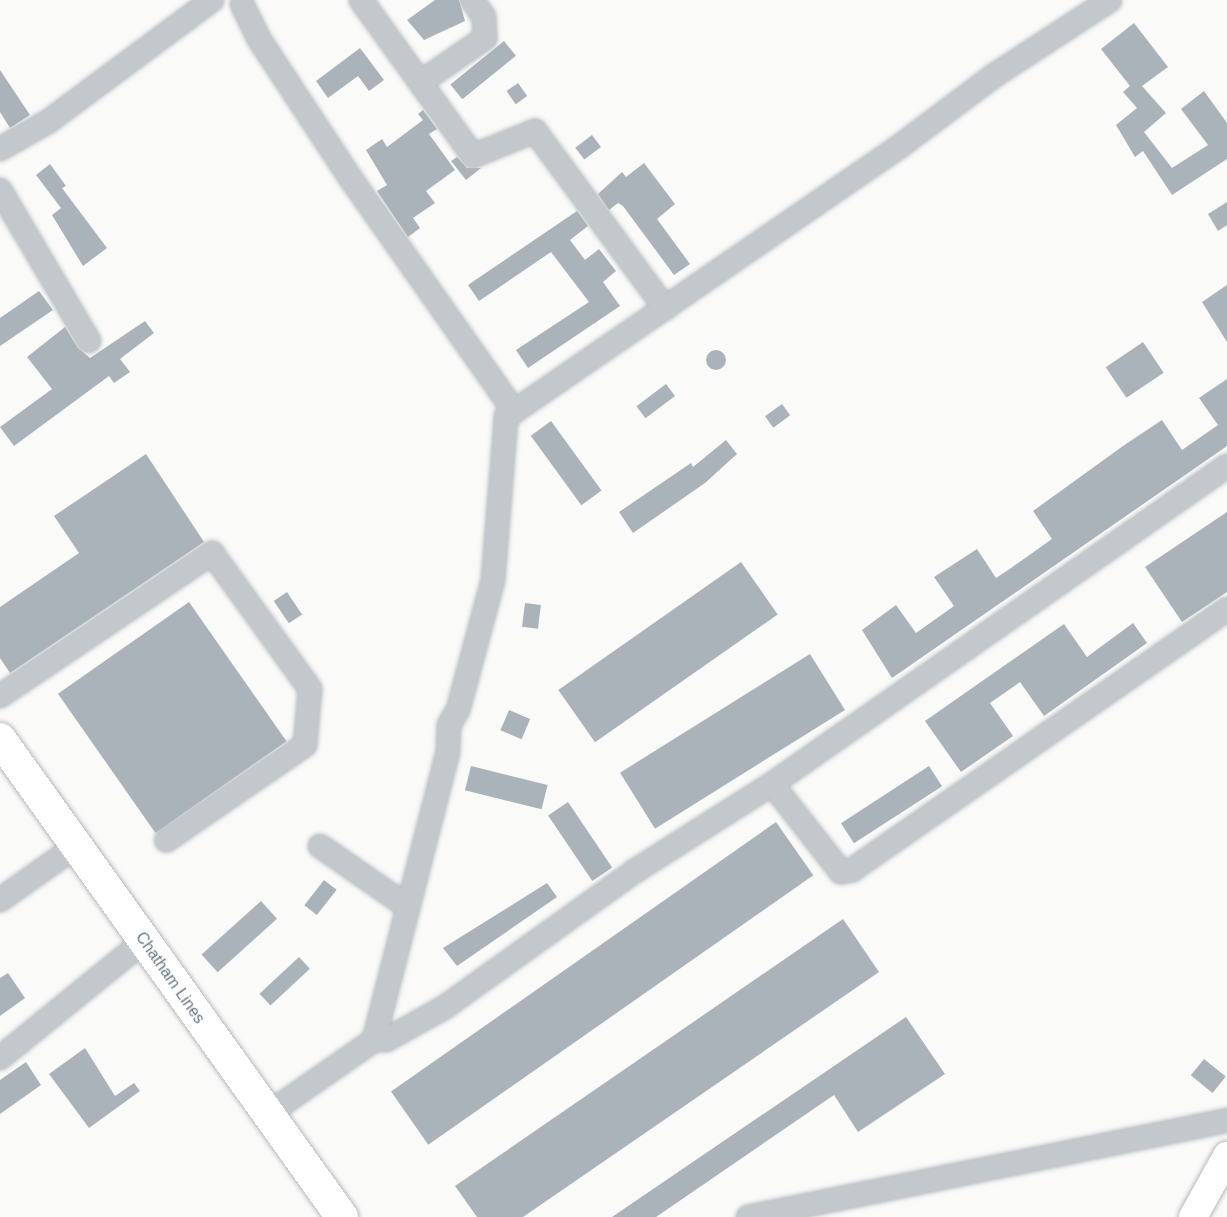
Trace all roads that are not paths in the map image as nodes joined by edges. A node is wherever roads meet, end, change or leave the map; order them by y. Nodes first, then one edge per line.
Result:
1 (212, 0) edge
2 (361, 0) edge
3 (472, 0) edge
4 (1110, 0) edge
5 (243, 1) edge
6 (421, 82) junction
7 (0, 149) edge
8 (0, 190) edge
9 (665, 308) junction
10 (89, 341) dead end
11 (514, 411) junction
12 (1227, 466) edge
13 (1227, 609) edge
14 (0, 696) edge
15 (0, 739) edge
16 (0, 764) edge
17 (772, 784) junction
18 (167, 840) dead end
19 (320, 846) dead end
20 (65, 854) junction
21 (0, 900) edge
22 (408, 907) junction
23 (133, 950) junction
24 (374, 1040) junction
25 (0, 1058) edge
26 (268, 1114) junction
27 (1227, 1120) edge
28 (1227, 1156) edge
29 (1227, 1193) edge
30 (323, 1217) edge
31 (342, 1217) edge
32 (748, 1217) edge
33 (1193, 1217) edge
34 (1213, 1217) edge

1 - 7 street
2 - 6 street
3 - 6 street
4 - 9 street
5 - 11 street
6 - 9 street
8 - 10 street
9 - 11 street
11 - 22 street
12 - 17 street
13 - 17 street
14 - 18 street
15 - 26 highway, Chatham Lines
16 - 20 highway, Chatham Lines
17 - 24 street
19 - 22 street
20 - 21 street
20 - 23 highway, Chatham Lines
22 - 24 street
23 - 25 street
23 - 30 highway, Chatham Lines
24 - 26 street
26 - 31 highway, Chatham Lines
27 - 32 street
28 - 33 main road
29 - 34 main road

